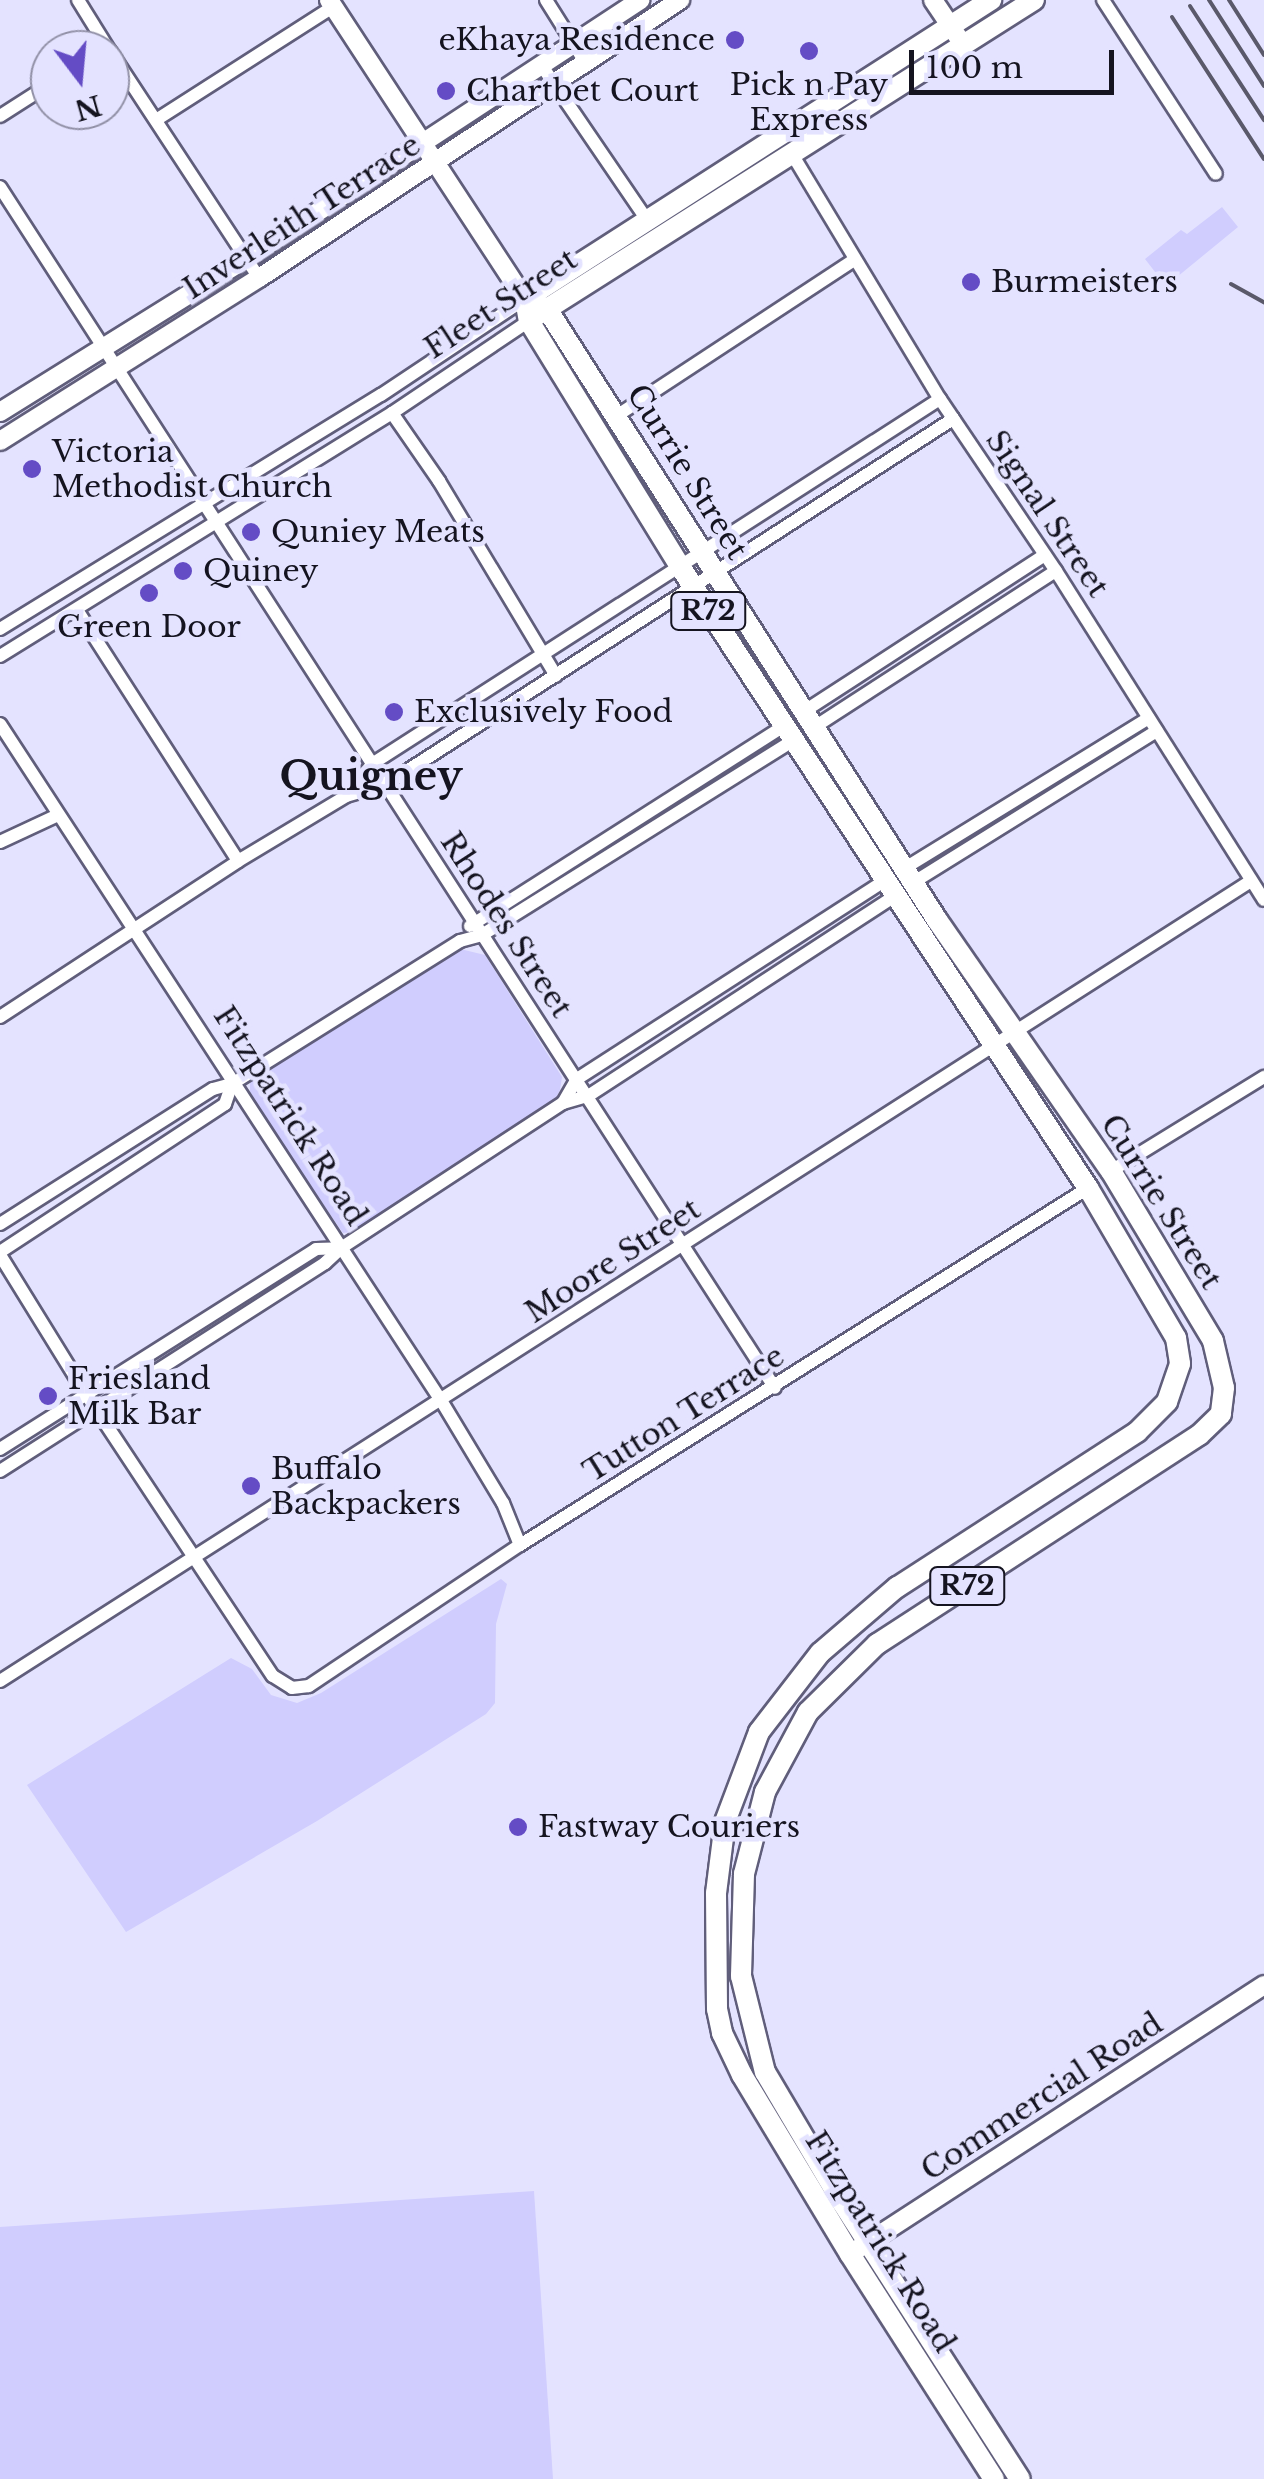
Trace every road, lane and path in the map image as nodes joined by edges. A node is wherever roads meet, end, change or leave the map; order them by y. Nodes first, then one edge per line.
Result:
1 (78, 0) edge
2 (546, 0) edge
3 (640, 0) edge
4 (680, 0) edge
5 (933, 0) edge
6 (1033, 0) edge
7 (1103, 0) edge
8 (984, 1) edge
9 (331, 4) edge
10 (950, 25) junction
11 (96, 30) edge
12 (574, 43) junction
13 (962, 44) junction
14 (585, 62) junction
15 (542, 66) junction
16 (130, 82) edge
17 (860, 82) junction
18 (554, 84) junction
19 (30, 97) edge
20 (872, 102) junction
21 (0, 116) edge
22 (156, 120) junction
23 (424, 144) junction
24 (792, 154) junction
25 (436, 163) junction
26 (1216, 174) dead end
27 (0, 186) edge
28 (646, 220) junction
29 (246, 259) junction
30 (854, 260) junction
31 (258, 278) junction
32 (533, 310) junction
33 (104, 349) junction
34 (117, 370) junction
35 (940, 399) junction
36 (0, 412) edge
37 (392, 413) junction
38 (618, 415) junction
39 (953, 420) junction
40 (0, 441) edge
41 (207, 504) junction
42 (218, 520) junction
43 (702, 552) junction
44 (1045, 555) junction
45 (679, 566) junction
46 (1056, 571) junction
47 (716, 575) junction
48 (694, 589) junction
49 (77, 610) junction
50 (0, 628) edge
51 (541, 652) junction
52 (0, 656) edge
53 (556, 676) junction
54 (1149, 718) junction
55 (808, 720) junction
56 (0, 724) edge
57 (1158, 731) junction
58 (787, 734) junction
59 (372, 764) junction
60 (385, 784) junction
61 (346, 796) junction
62 (58, 815) junction
63 (0, 842) edge
64 (238, 861) junction
65 (909, 875) junction
66 (1251, 882) junction
67 (888, 889) junction
68 (1264, 900) edge
69 (473, 921) junction
70 (132, 930) junction
71 (482, 935) junction
72 (460, 941) junction
73 (0, 1017) edge
74 (1014, 1036) junction
75 (995, 1048) junction
76 (1264, 1077) edge
77 (577, 1079) junction
78 (232, 1084) junction
79 (588, 1096) junction
80 (562, 1103) junction
81 (1110, 1171) junction
82 (1088, 1188) junction
83 (0, 1224) edge
84 (684, 1244) junction
85 (340, 1248) junction
86 (0, 1253) edge
87 (775, 1388) junction
88 (86, 1394) junction
89 (442, 1402) junction
90 (96, 1410) junction
91 (0, 1449) edge
92 (0, 1471) edge
93 (520, 1545) junction
94 (196, 1559) junction
95 (0, 1681) edge
96 (1264, 1985) edge
97 (722, 2033) joint
98 (764, 2072) joint
99 (859, 2248) junction
100 (994, 2479) edge
101 (1020, 2479) edge

1 - 11 street
2 - 12 street
3 - 12 street, Inverleith Terrace
4 - 14 street, Inverleith Terrace
5 - 10 street
6 - 13 main road, Fleet Street
7 - 26 street
8 - 10 main road, Fleet Street
9 - 22 street
9 - 23 street, Currie Street
10 - 13 street
10 - 17 main road, Fleet Street
12 - 14 street
12 - 15 street, Inverleith Terrace
13 - 20 main road, Fleet Street
14 - 18 street, Inverleith Terrace
15 - 18 street
15 - 23 street, Inverleith Terrace
16 - 22 street
17 - 20 main road
17 - 28 main road, Fleet Street
18 - 25 street, Inverleith Terrace
18 - 28 street
19 - 21 street
20 - 24 main road, Fleet Street
22 - 29 street
23 - 25 street, Currie Street
23 - 29 street, Inverleith Terrace
24 - 30 street, Signal Street
24 - 32 main road, Fleet Street
25 - 31 street, Inverleith Terrace
25 - 32 street, Currie Street
27 - 33 street, Rhodes Street
28 - 32 main road, Fleet Street
29 - 31 street
29 - 33 street, Inverleith Terrace
30 - 35 street, Signal Street
30 - 38 street
31 - 34 street, Inverleith Terrace
32 - 37 street, Fleet Street
32 - 38 main road, Currie Street / R72
32 - 41 street, Fleet Street
32 - 45 main road, Currie Street / R72
33 - 34 street, Rhodes Street
33 - 36 street, Inverleith Terrace
34 - 40 street, Inverleith Terrace
34 - 41 street, Rhodes Street
35 - 39 street, Signal Street
35 - 43 street
37 - 42 street, Fleet Street
37 - 51 street
38 - 43 main road, Currie Street / R72
39 - 44 street, Signal Street
39 - 47 street
41 - 42 street, Rhodes Street
41 - 50 street, Fleet Street
42 - 49 street, Fleet Street
42 - 59 street, Rhodes Street
43 - 45 street
43 - 47 main road, Currie Street / R72
44 - 46 street, Signal Street
44 - 55 street
45 - 48 main road, Currie Street / R72
45 - 51 street
46 - 54 street, Signal Street
46 - 55 street
47 - 48 street
47 - 55 main road, Currie Street / R72
48 - 53 street
48 - 58 main road, Currie Street / R72
49 - 52 street, Fleet Street
49 - 64 street
51 - 53 street
51 - 59 street
53 - 60 street
54 - 57 street, Signal Street
54 - 65 street
55 - 65 main road, Currie Street / R72
56 - 62 street, Fitzpatrick Road
57 - 65 street
57 - 66 street, Signal Street
58 - 67 main road, Currie Street / R72
58 - 69 street
58 - 71 street
59 - 60 street, Rhodes Street
59 - 61 street
60 - 61 street
60 - 69 street, Rhodes Street
61 - 64 street
62 - 63 street
62 - 70 street, Fitzpatrick Road
64 - 70 street
65 - 74 main road, Currie Street / R72
66 - 68 street, Signal Street
66 - 74 street, Moore Street
67 - 75 main road, Currie Street / R72
67 - 77 street
67 - 79 street
69 - 71 street, Rhodes Street
69 - 72 street
70 - 73 street
70 - 78 street, Fitzpatrick Road
71 - 72 street
71 - 77 street, Rhodes Street
72 - 78 street
74 - 75 street, Moore Street
74 - 81 main road, Currie Street / R72
75 - 82 main road, Currie Street / R72
75 - 84 street, Moore Street
76 - 81 street
77 - 79 street, Rhodes Street
77 - 80 street
78 - 83 street
78 - 85 street, Fitzpatrick Road
78 - 86 street
79 - 80 street
79 - 84 street, Rhodes Street
80 - 85 street
81 - 98 main road, Currie Street / R72
82 - 87 street, Tutton Terrace
82 - 97 main road, Currie Street / R72
84 - 87 street, Rhodes Street
84 - 89 street, Moore Street
85 - 88 street
85 - 89 street, Fitzpatrick Road
85 - 90 street
86 - 88 street
87 - 93 street, Tutton Terrace
88 - 90 street
88 - 91 street
89 - 93 street, Fitzpatrick Road
89 - 94 street, Moore Street
90 - 92 street
90 - 94 street
93 - 94 street, Tutton Terrace
94 - 95 street, Moore Street
96 - 99 street, Commercial Road
97 - 99 main road, Fitzpatrick Road / R72
98 - 99 main road, Fitzpatrick Road / R72
99 - 100 main road, Fitzpatrick Road / R72
99 - 101 main road, Fitzpatrick Road / R72

